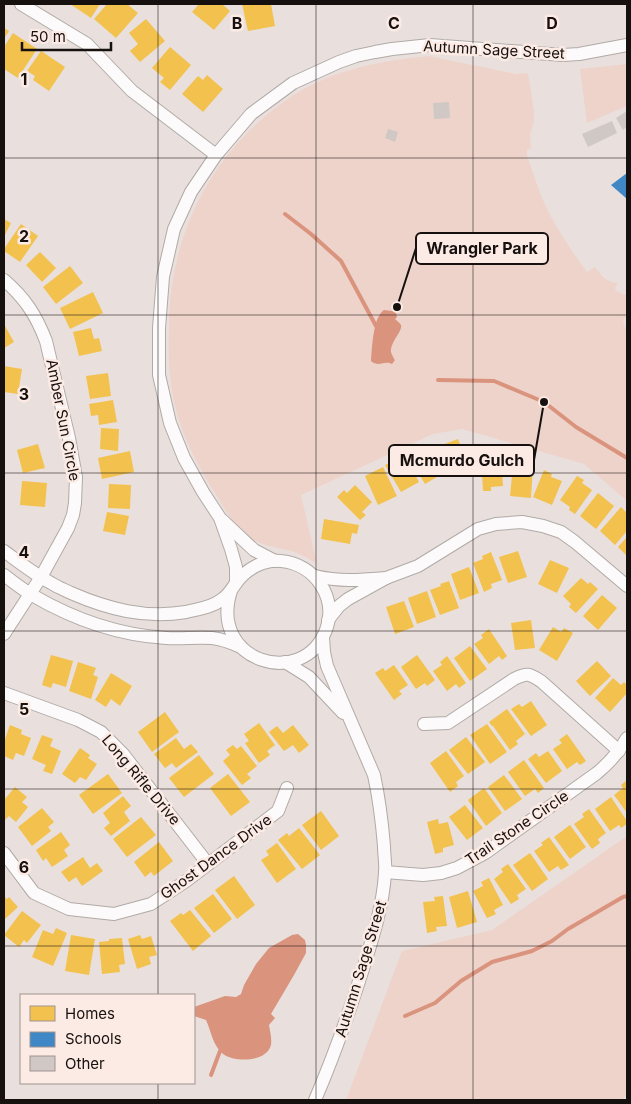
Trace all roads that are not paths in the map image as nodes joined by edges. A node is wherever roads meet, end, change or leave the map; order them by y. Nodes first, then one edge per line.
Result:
1 (21, 4) edge
2 (627, 45) edge
3 (216, 155) junction
4 (4, 280) edge
5 (220, 518) junction
6 (4, 551) edge
7 (274, 561) junction
8 (4, 575) edge
9 (315, 576) junction
10 (41, 578) junction
11 (386, 578) junction
12 (627, 586) edge
13 (234, 587) junction
14 (31, 594) junction
15 (328, 620) junction
16 (4, 634) edge
17 (323, 637) junction
18 (241, 647) junction
19 (285, 662) junction
20 (4, 693) edge
21 (349, 719) junction
22 (424, 724) dead end
23 (627, 738) edge
24 (619, 751) junction
25 (287, 788) dead end
26 (4, 853) edge
27 (208, 864) junction
28 (386, 872) junction
29 (315, 1100) edge

1 - 3 street
2 - 3 street, Autumn Sage Street
3 - 5 street, Autumn Sage Street
4 - 10 street, Amber Sun Circle
5 - 7 street, Autumn Sage Street
5 - 13 street, Autumn Sage Street
6 - 10 street
7 - 9 street
7 - 13 street
8 - 14 street
9 - 11 street
9 - 15 street
10 - 13 street
10 - 14 street, Amber Sun Circle
11 - 12 street
11 - 15 street
13 - 18 street
14 - 16 street, Amber Sun Circle
14 - 18 street
15 - 17 street
17 - 19 street
17 - 21 street, Autumn Sage Street
18 - 19 street
19 - 21 street, Autumn Sage Street
20 - 27 street, Long Rifle Drive
21 - 28 street, Autumn Sage Street
22 - 24 street
23 - 24 street, Trail Stone Circle
24 - 28 street, Trail Stone Circle
25 - 27 street, Ghost Dance Drive
26 - 27 street, Ghost Dance Drive
28 - 29 street, Autumn Sage Street

